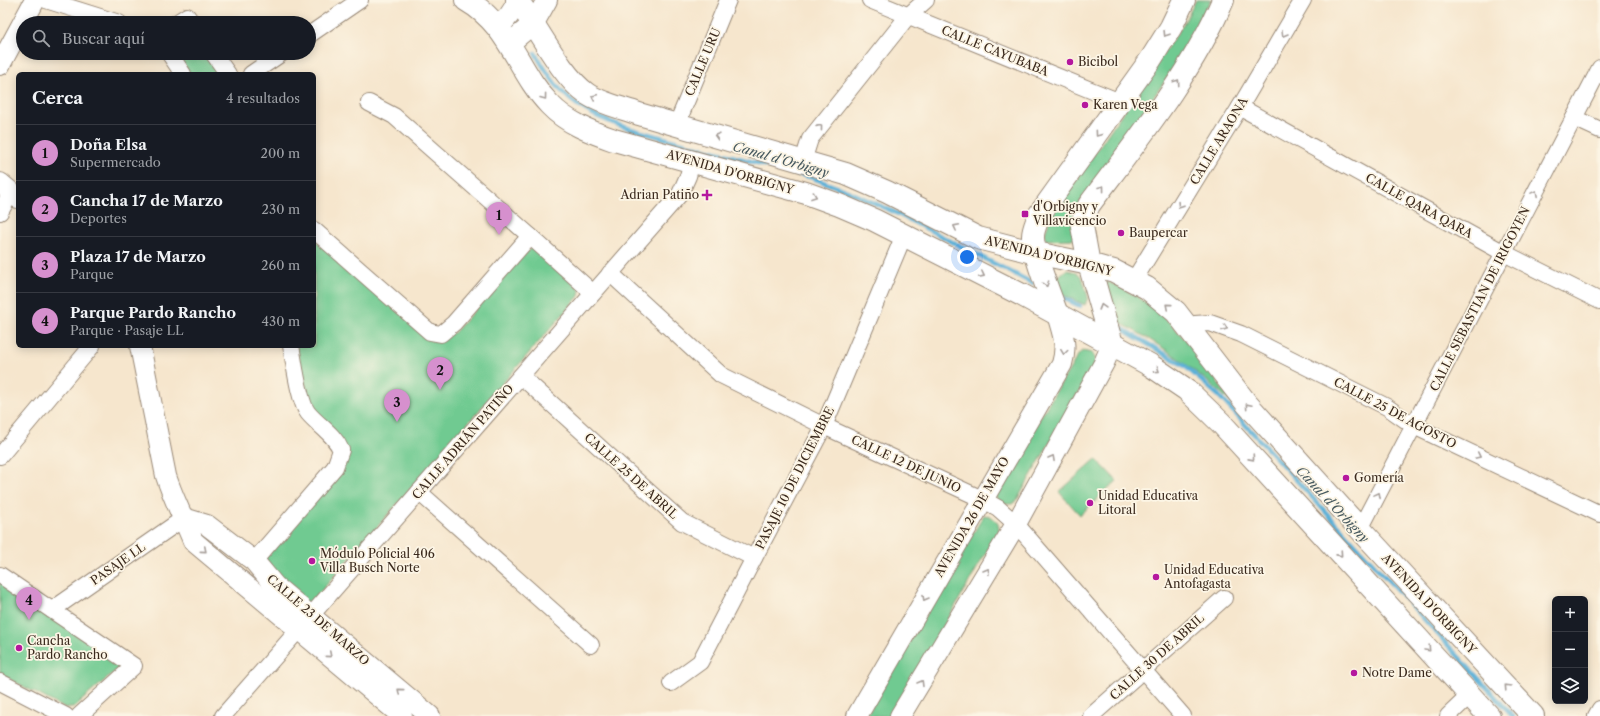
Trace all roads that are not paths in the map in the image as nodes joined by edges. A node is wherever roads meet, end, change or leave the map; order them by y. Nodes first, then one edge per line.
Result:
1 (35, 0) edge
2 (46, 0) edge
3 (360, 0) edge
4 (466, 0) edge
5 (518, 0) edge
6 (547, 0) edge
7 (728, 0) edge
8 (870, 0) edge
9 (926, 0) edge
10 (1184, 0) edge
11 (1223, 0) edge
12 (1303, 0) edge
13 (26, 16) edge
14 (97, 16) edge
15 (908, 16) junction
16 (534, 23) junction
17 (316, 29) edge
18 (16, 35) edge
19 (504, 35) junction
20 (173, 60) edge
21 (218, 60) edge
22 (271, 60) edge
23 (0, 65) edge
24 (1600, 68) edge
25 (181, 72) edge
26 (227, 72) edge
27 (253, 72) edge
28 (1120, 102) junction
29 (369, 104) dead end
30 (1240, 107) junction
31 (1574, 118) junction
32 (677, 124) junction
33 (1600, 130) edge
34 (803, 161) junction
35 (692, 162) junction
36 (10, 191) edge
37 (0, 212) edge
38 (316, 232) edge
39 (904, 235) junction
40 (530, 236) junction
41 (1036, 253) junction
42 (1504, 253) junction
43 (1089, 264) junction
44 (610, 274) junction
45 (1134, 280) junction
46 (592, 293) junction
47 (1600, 301) edge
48 (1057, 314) junction
49 (1189, 328) junction
50 (1112, 344) junction
51 (90, 348) edge
52 (140, 348) edge
53 (291, 348) edge
54 (521, 376) junction
55 (824, 426) junction
56 (1414, 426) junction
57 (0, 456) edge
58 (419, 492) junction
59 (982, 499) junction
60 (1600, 514) edge
61 (184, 518) junction
62 (1016, 524) junction
63 (1360, 529) junction
64 (754, 558) junction
65 (254, 562) junction
66 (0, 575) edge
67 (1224, 598) dead end
68 (52, 610) junction
69 (305, 622) junction
70 (591, 645) dead end
71 (1143, 670) junction
72 (0, 682) edge
73 (670, 683) dead end
74 (1470, 695) junction
75 (1600, 709) edge
76 (66, 716) edge
77 (79, 716) edge
78 (223, 716) edge
79 (402, 716) edge
80 (430, 716) edge
81 (857, 716) edge
82 (900, 716) edge
83 (1091, 716) edge
84 (1183, 716) edge
85 (1448, 716) edge
86 (1489, 716) edge
87 (1533, 716) edge
88 (1596, 716) edge

1 - 13 street
2 - 14 street
3 - 17 street
4 - 19 main road, AVENIDA D'ORBIGNY
5 - 16 main road, AVENIDA D'ORBIGNY
5 - 19 street
6 - 16 street
7 - 32 street, CALLE URU
8 - 15 street, CALLE CAYUBABA
9 - 15 street
10 -> 28 main road
43 -> 11 main road
12 -> 30 street, CALLE ARAONA
15 - 28 street, CALLE CAYUBABA
34 -> 15 street
16 - 19 street
32 -> 16 main road, AVENIDA D'ORBIGNY
18 - 23 street
19 -> 35 main road, AVENIDA D'ORBIGNY
20 - 25 street
21 - 26 street
22 - 27 street
24 - 31 street, CALLE SEBASTIAN DE IRIGOYEN
28 -> 41 main road
29 - 40 street
30 - 42 street, CALLE QARA QARA
30 -> 45 street, CALLE ARAONA
31 - 33 street
42 -> 31 street, CALLE SEBASTIAN DE IRIGOYEN
34 -> 32 main road, AVENIDA D'ORBIGNY
41 -> 34 main road, AVENIDA D'ORBIGNY
35 -> 39 main road, AVENIDA D'ORBIGNY
35 - 44 street, CALLE ADRIÁN PATIÑO
36 - 37 street
38 - 40 street
39 -> 48 main road, AVENIDA D'ORBIGNY
39 - 55 street, PASAJE 10 DE DICIEMBRE
40 - 46 street
41 - 43 main road, AVENIDA D'ORBIGNY
41 -> 48 main road
42 - 47 street, CALLE QARA QARA
42 - 56 street, CALLE SEBASTIAN DE IRIGOYEN
43 - 45 main road, AVENIDA D'ORBIGNY
50 -> 43 main road
44 - 46 street, CALLE ADRIÁN PATIÑO
44 - 55 street, CALLE 12 DE JUNIO
49 -> 45 main road, AVENIDA D'ORBIGNY
46 - 54 street, CALLE ADRIÁN PATIÑO
48 - 50 main road, AVENIDA D'ORBIGNY
48 -> 59 street, AVENIDA 26 DE MAYO
49 -> 56 street, CALLE 25 DE AGOSTO
63 -> 49 main road, AVENIDA D'ORBIGNY
62 -> 50 street
50 -> 74 main road, AVENIDA D'ORBIGNY
51 - 57 street
52 - 61 street, CALLE 23 DE MARZO
53 - 65 street
54 - 58 street, CALLE ADRIÁN PATIÑO
54 - 64 street, CALLE 25 DE ABRIL
55 - 59 street, CALLE 12 DE JUNIO
55 - 64 street, PASAJE 10 DE DICIEMBRE
56 -> 60 street, CALLE 25 DE AGOSTO
63 -> 56 street, CALLE SEBASTIAN DE IRIGOYEN
58 - 69 street, CALLE ADRIÁN PATIÑO
58 - 70 street
59 - 62 street, CALLE 12 DE JUNIO
59 -> 81 street, AVENIDA 26 DE MAYO
61 - 65 street, CALLE 23 DE MARZO
61 - 68 street, PASAJE LL
61 -> 69 street, CALLE 23 DE MARZO
62 - 71 street, CALLE 12 DE JUNIO
82 -> 62 street
87 -> 63 main road, AVENIDA D'ORBIGNY
64 - 73 street, PASAJE 10 DE DICIEMBRE
65 - 69 street, CALLE 23 DE MARZO
66 - 68 street
67 - 71 street, CALLE 30 DE ABRIL
68 - 77 street
69 - 78 street, CALLE ADRIÁN PATIÑO
69 -> 79 street, CALLE 23 DE MARZO
80 -> 69 street, CALLE 23 DE MARZO
71 - 83 street, CALLE 30 DE ABRIL
71 - 84 street, CALLE 12 DE JUNIO
72 - 76 street
74 - 85 street
74 - 86 main road, AVENIDA D'ORBIGNY
75 - 88 street

